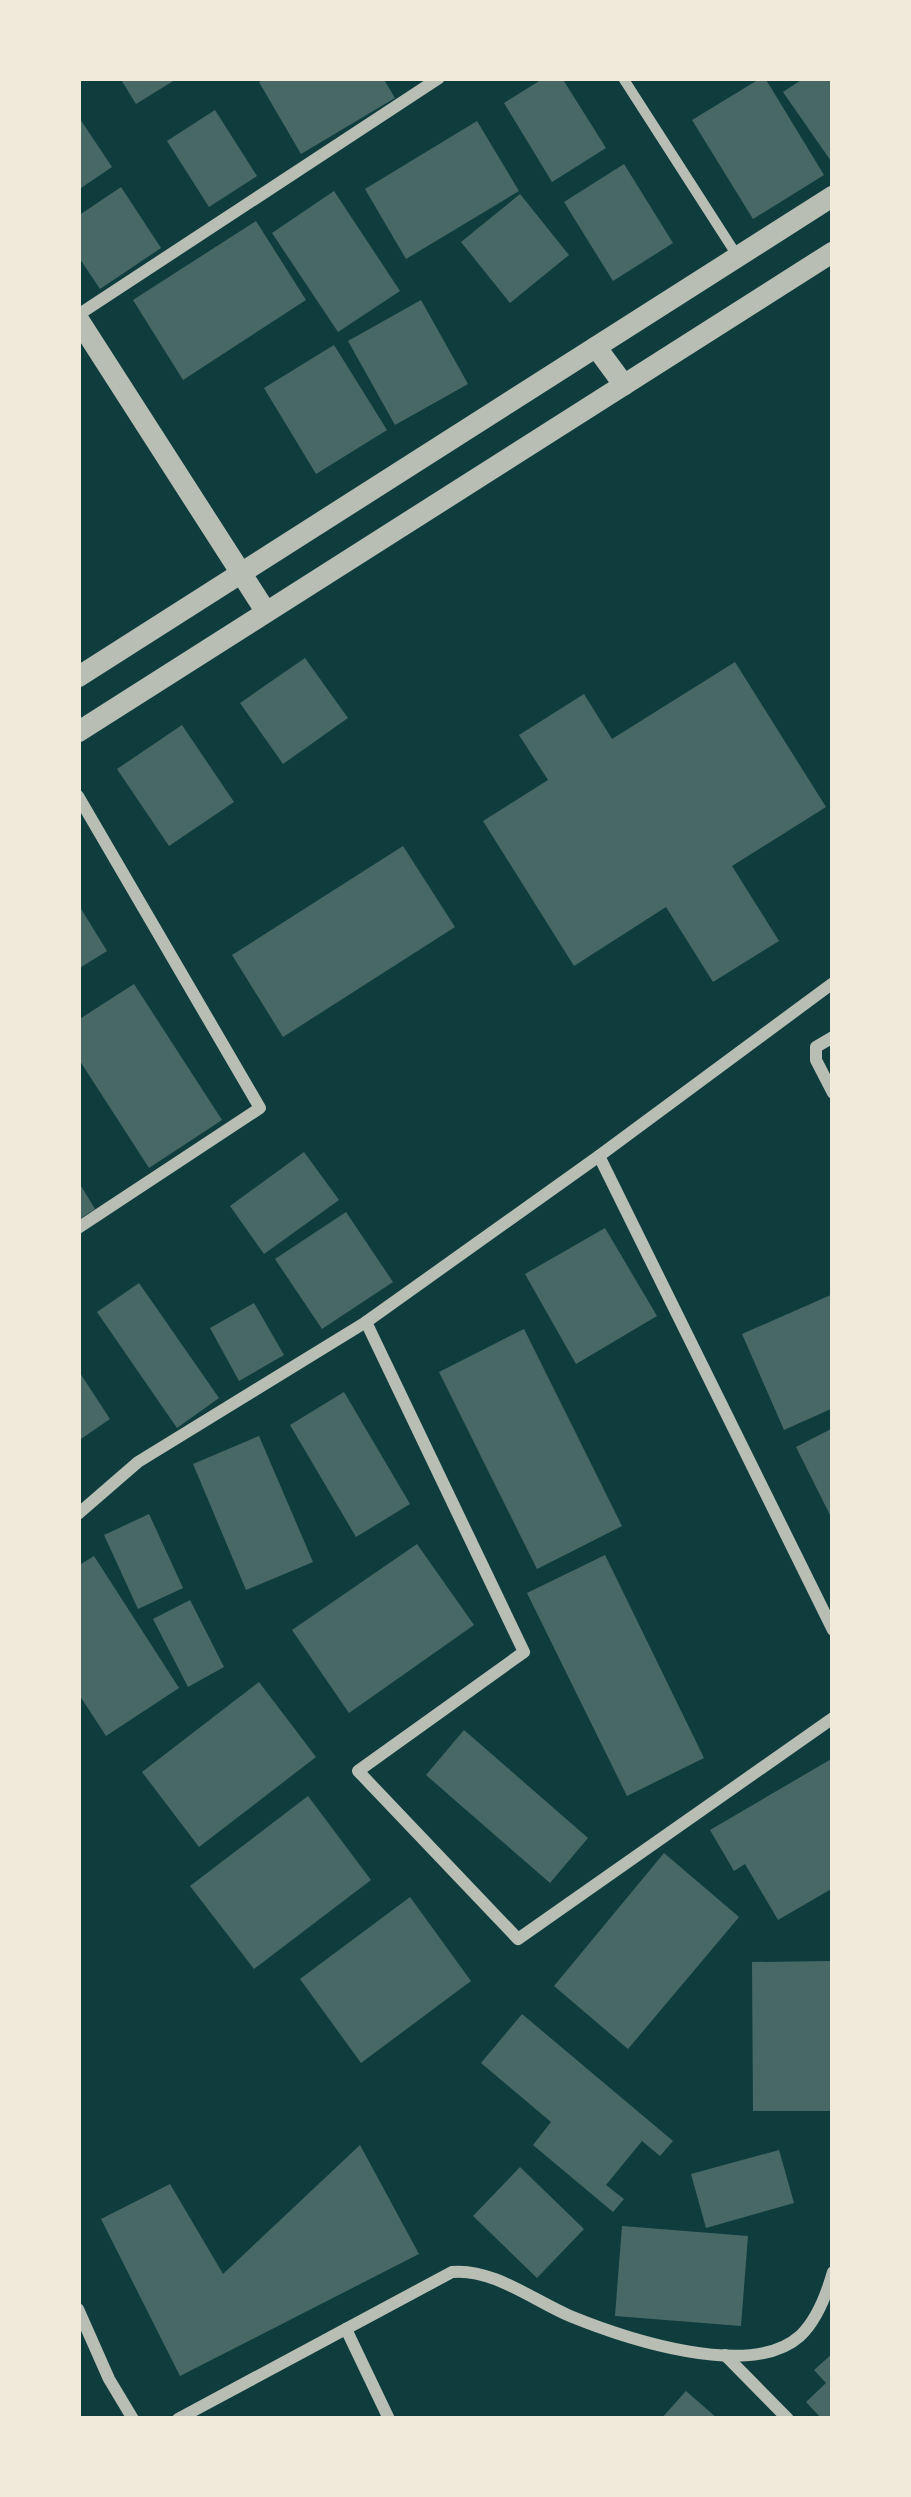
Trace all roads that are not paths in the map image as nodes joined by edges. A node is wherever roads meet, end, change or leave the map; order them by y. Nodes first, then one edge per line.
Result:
1 (440, 78) edge
2 (623, 78) edge
3 (833, 196) edge
4 (833, 252) edge
5 (738, 257) junction
6 (78, 317) edge
7 (596, 347) junction
8 (624, 385) junction
9 (241, 574) junction
10 (266, 612) junction
11 (78, 677) edge
12 (78, 731) edge
13 (78, 796) edge
14 (833, 982) edge
15 (833, 1037) edge
16 (833, 1094) edge
17 (599, 1156) junction
18 (78, 1228) edge
19 (366, 1322) junction
20 (78, 1514) edge
21 (833, 1630) edge
22 (833, 1718) edge
23 (833, 2272) edge
24 (80, 2317) edge
25 (346, 2329) junction
26 (725, 2355) junction
27 (134, 2419) edge
28 (178, 2419) edge
29 (389, 2419) edge
30 (788, 2419) edge

1 - 6 street
2 - 5 street
3 - 5 street
4 - 8 street
5 - 7 street
6 - 9 street
7 - 8 street
7 - 9 street
8 - 10 street
9 - 10 street
9 - 11 street
10 - 12 street
13 - 18 street
14 - 17 street
15 - 16 street
17 - 19 street
17 - 21 street
19 - 20 street
19 - 22 street
23 - 26 street
24 - 27 street
25 - 26 street
25 - 28 street
25 - 29 street
26 - 30 street

